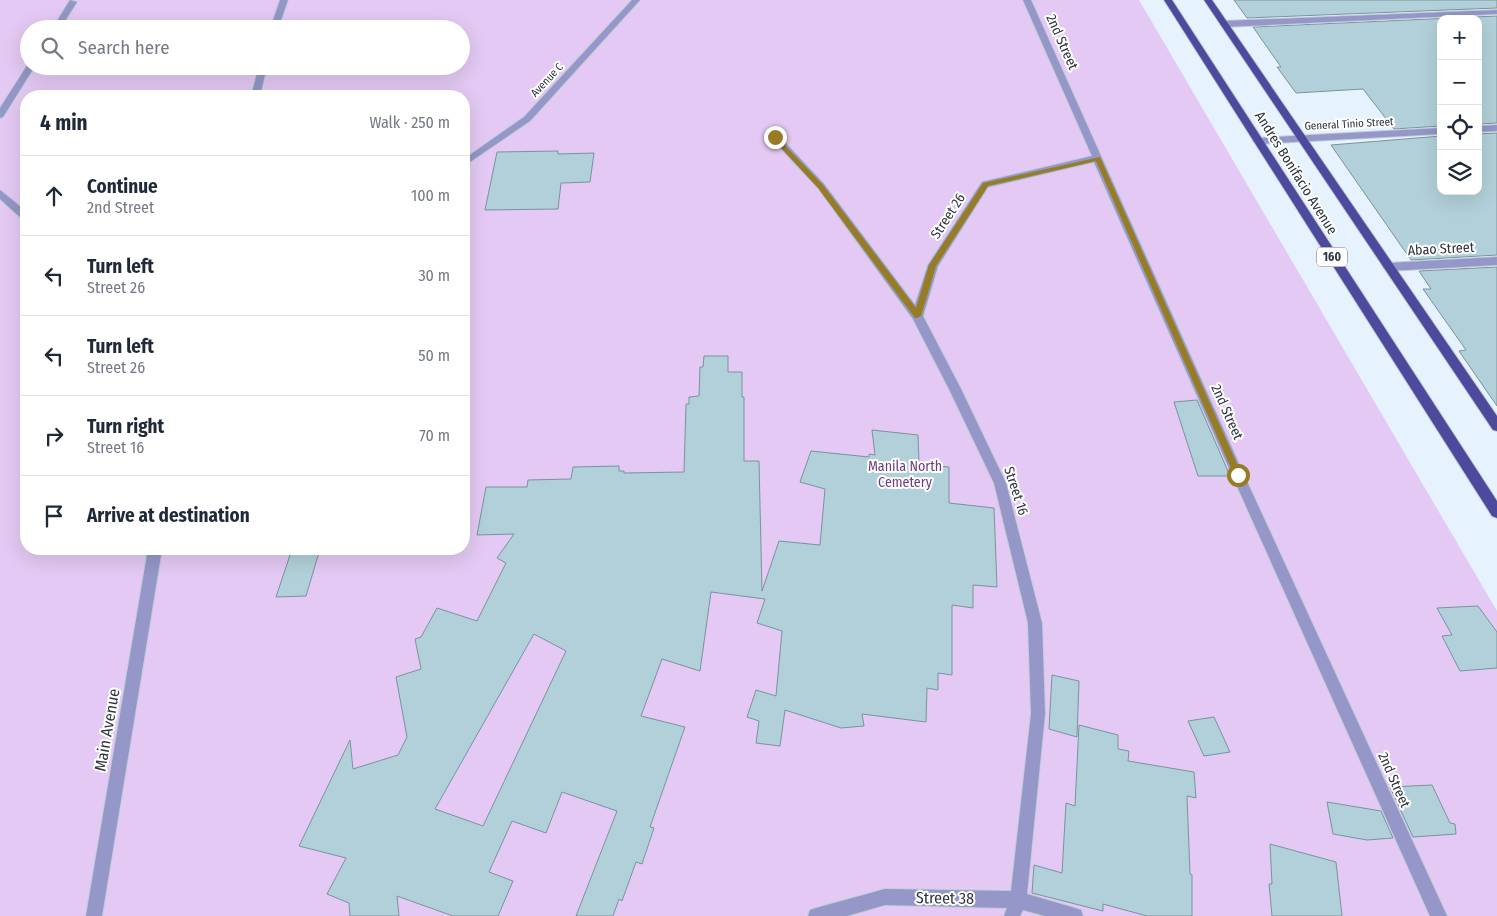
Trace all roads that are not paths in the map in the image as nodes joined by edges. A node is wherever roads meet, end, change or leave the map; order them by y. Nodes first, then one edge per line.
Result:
1 (284, 0) edge
2 (636, 0) edge
3 (1026, 0) edge
4 (1168, 0) edge
5 (1208, 0) edge
6 (73, 2) dead end
7 (1497, 12) edge
8 (62, 20) edge
9 (277, 20) edge
10 (1224, 24) junction
11 (25, 75) edge
12 (261, 75) edge
13 (257, 90) edge
14 (0, 115) edge
15 (1497, 128) edge
16 (1482, 129) edge
17 (1437, 131) edge
18 (775, 137) dead end
19 (1302, 139) junction
20 (1258, 141) junction
21 (1098, 158) junction
22 (470, 159) edge
23 (0, 194) edge
24 (20, 212) edge
25 (1497, 261) edge
26 (1388, 267) junction
27 (917, 316) junction
28 (1497, 426) edge
29 (1497, 512) edge
30 (154, 555) edge
31 (1018, 900) junction
32 (94, 916) edge
33 (816, 916) edge
34 (1012, 916) edge
35 (1075, 916) edge
36 (1439, 916) edge

1 - 9 street
2 - 22 street, Avenue C
3 - 21 street, 2nd Street
4 - 20 main road, Andres Bonifacio Avenue / 160
5 - 10 main road, Andres Bonifacio Avenue
6 - 8 street
7 - 10 street
10 - 19 main road, Andres Bonifacio Avenue
11 - 14 street
12 - 13 street
15 - 16 street
17 - 19 street, General Tinio Street
18 - 27 street, Street 16
19 - 20 street, General Tinio Street
19 - 26 main road, Andres Bonifacio Avenue
20 - 29 main road, Andres Bonifacio Avenue / 160
21 - 27 street, Street 26
21 - 36 street, 2nd Street
23 - 24 street
25 - 26 street, Abao Street
26 - 28 main road, Andres Bonifacio Avenue
27 - 31 street, Street 16
30 - 32 street, Main Avenue
31 - 33 street, Street 38
31 - 34 street, Street 16
31 - 35 street, Street 38

